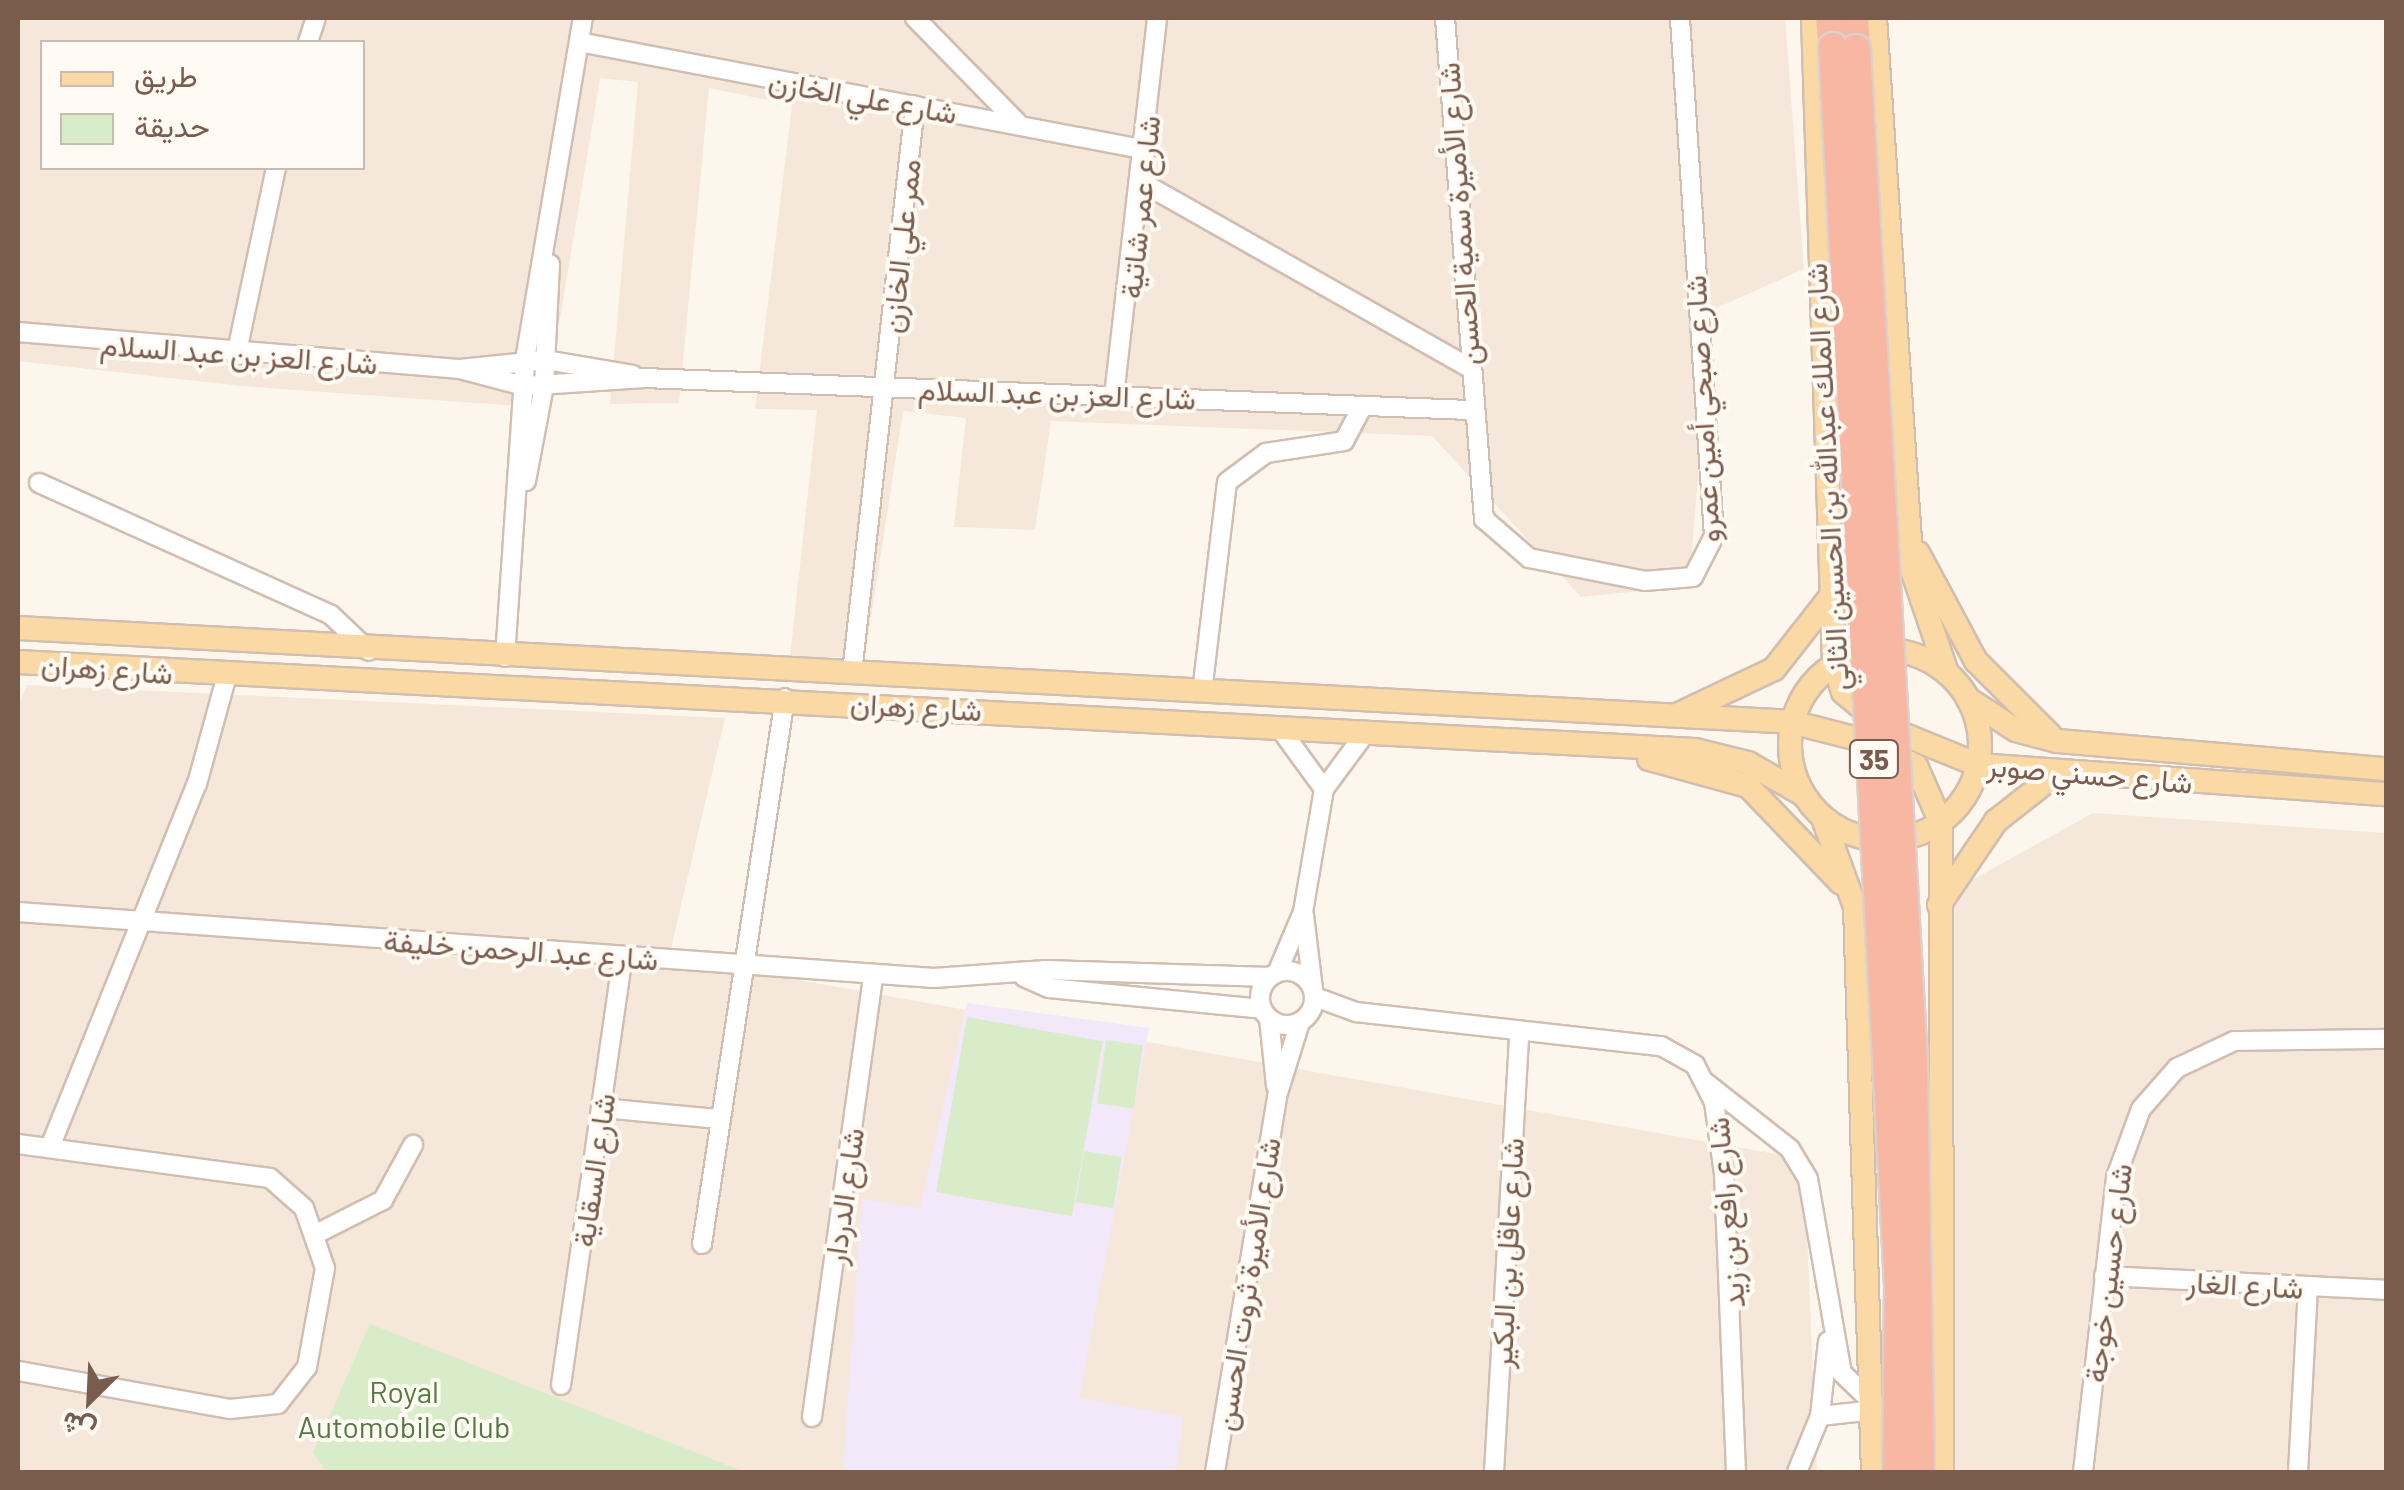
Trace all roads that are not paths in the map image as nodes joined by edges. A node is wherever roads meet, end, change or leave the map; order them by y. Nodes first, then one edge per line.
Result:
1 (583, 18) edge
2 (915, 18) edge
3 (1158, 18) edge
4 (1445, 18) edge
5 (1680, 18) edge
6 (1813, 18) edge
7 (1830, 18) edge
8 (1854, 18) edge
9 (1875, 18) edge
10 (578, 42) junction
11 (1844, 48) junction
12 (914, 106) junction
13 (1018, 122) junction
14 (1147, 150) junction
15 (276, 170) edge
16 (1144, 183) junction
17 (550, 234) junction
18 (18, 332) edge
19 (236, 356) junction
20 (525, 360) junction
21 (546, 360) junction
22 (460, 368) junction
23 (1470, 368) junction
24 (644, 378) junction
25 (524, 386) junction
26 (544, 386) junction
27 (885, 386) junction
28 (1114, 396) junction
29 (1363, 406) junction
30 (1471, 410) junction
31 (39, 483) dead end
32 (520, 504) junction
33 (1910, 535) junction
34 (1912, 570) junction
35 (1836, 579) junction
36 (18, 628) edge
37 (369, 651) junction
38 (505, 658) junction
39 (18, 662) edge
40 (1834, 664) junction
41 (852, 673) junction
42 (1946, 673) junction
43 (227, 675) junction
44 (1202, 692) junction
45 (1966, 696) junction
46 (784, 698) junction
47 (1662, 720) junction
48 (1791, 722) junction
49 (1282, 730) junction
50 (1364, 734) junction
51 (2057, 741) junction
52 (1577, 742) junction
53 (1978, 766) junction
54 (2386, 770) edge
55 (2056, 774) junction
56 (1324, 789) junction
57 (2386, 794) edge
58 (1804, 796) junction
59 (1823, 818) junction
60 (1941, 823) junction
61 (1855, 907) junction
62 (18, 912) edge
63 (1303, 912) junction
64 (1935, 913) junction
65 (141, 924) junction
66 (622, 956) junction
67 (744, 967) junction
68 (873, 975) junction
69 (1274, 975) junction
70 (1024, 977) junction
71 (1314, 993) junction
72 (1356, 1012) junction
73 (1266, 1014) junction
74 (1303, 1020) junction
75 (1519, 1033) junction
76 (2386, 1039) edge
77 (1705, 1082) junction
78 (1277, 1096) junction
79 (602, 1108) junction
80 (718, 1119) junction
81 (18, 1144) edge
82 (413, 1145) dead end
83 (50, 1147) junction
84 (318, 1234) junction
85 (702, 1244) dead end
86 (2104, 1276) junction
87 (2308, 1288) junction
88 (2386, 1290) edge
89 (1828, 1325) junction
90 (18, 1371) edge
91 (561, 1385) dead end
92 (1874, 1407) junction
93 (1820, 1416) junction
94 (812, 1417) dead end
95 (1215, 1472) edge
96 (1494, 1472) edge
97 (1736, 1472) edge
98 (1797, 1472) edge
99 (1873, 1472) edge
100 (1897, 1472) edge
101 (1920, 1472) edge
102 (1942, 1472) edge
103 (2083, 1472) edge
104 (2298, 1472) edge

1 - 10 street
2 - 13 street
3 - 14 street, شارع عمر شاتية
4 - 23 street, شارع الأميرة سمية الحسن
5 - 30 street, شارع صبحي أمين عمرو
6 - 35 main road
7 - 11 highway, شارع الملك عبدالله بن الحسين الثاني / 35
8 - 11 highway, شارع الملك عبدالله بن الحسين الثاني / 35
9 - 33 main road
10 - 12 street, شارع علي الخازن
10 - 17 street
11 - 100 highway, شارع الملك عبدالله بن الحسين الثاني / 35, bridge
11 - 101 highway, شارع الملك عبدالله بن الحسين الثاني / 35, bridge
12 - 13 street, شارع علي الخازن
12 - 27 street, ممر علي الخازن
13 - 14 street, شارع علي الخازن
14 - 16 street, شارع عمر شاتية
15 - 19 street
16 - 23 street
16 - 28 street, شارع عمر شاتية
17 - 20 street
17 - 21 street
18 - 19 street, شارع العز بن عبد السلام
19 - 22 street, شارع العز بن عبد السلام
20 - 21 street, شارع العز بن عبد السلام
20 - 22 street, شارع العز بن عبد السلام
20 - 25 street
21 - 24 street, شارع العز بن عبد السلام
21 - 26 street
22 - 25 street, شارع العز بن عبد السلام
23 - 30 street, شارع الأميرة سمية الحسن
24 - 26 street, شارع العز بن عبد السلام
24 - 27 street, شارع العز بن عبد السلام
25 - 26 street, شارع العز بن عبد السلام
25 - 32 street
26 - 32 street
27 - 28 street, شارع العز بن عبد السلام
27 - 41 street, ممر علي الخازن
28 - 29 street, شارع العز بن عبد السلام
29 - 30 street, شارع العز بن عبد السلام
29 - 44 street
31 - 37 street
32 - 38 street
33 - 34 main road
33 - 51 main road
34 - 35 main road
34 - 42 main road
35 - 40 main road
35 - 47 main road
36 - 37 main road, شارع زهران
37 - 38 main road, شارع زهران
38 - 41 main road, شارع زهران
39 - 43 main road, شارع زهران
40 - 42 main road
40 - 48 main road
40 - 53 main road, شارع حسني صوبر
41 - 44 main road, شارع زهران
42 - 45 main road, شارع حسني صوبر
43 - 46 main road, شارع زهران
43 - 65 street
44 - 47 main road, شارع زهران
45 - 51 main road, شارع حسني صوبر
45 - 53 main road
46 - 49 main road, شارع زهران
46 - 67 street
47 - 48 main road, شارع زهران
48 - 58 main road
48 - 60 main road, شارع زهران
49 - 50 main road, شارع زهران
49 - 56 street
50 - 52 main road, شارع زهران
50 - 56 street
51 - 54 main road, شارع حسني صوبر
52 - 58 main road, شارع زهران
52 - 61 main road
53 - 55 main road, شارع حسني صوبر
53 - 60 main road
55 - 57 main road, شارع حسني صوبر
55 - 64 main road
56 - 63 street
58 - 59 main road
59 - 60 main road
59 - 61 main road
60 - 64 main road
61 - 64 main road
61 - 92 main road
62 - 65 street, شارع عبد الرحمن خليفة
63 - 69 street
63 - 71 street
64 - 102 main road
65 - 66 street, شارع عبد الرحمن خليفة
65 - 83 street
66 - 67 street, شارع عبد الرحمن خليفة
66 - 79 street, شارع السقاية
67 - 68 street, شارع عبد الرحمن خليفة
67 - 80 street
68 - 70 street, شارع عبد الرحمن خليفة
68 - 94 street, شارع الدردار
69 - 70 street, شارع عبد الرحمن خليفة
69 - 71 street, شارع رافع بن زيد
69 - 73 street, شارع الأميرة ثروت الحسن
70 - 73 street, شارع عبد الرحمن خليفة
71 - 72 street, شارع رافع بن زيد
71 - 74 street, شارع الأميرة ثروت الحسن
72 - 74 street, شارع رافع بن زيد
72 - 75 street, شارع رافع بن زيد
73 - 74 street, شارع عبد الرحمن خليفة
73 - 78 street, شارع الأميرة ثروت الحسن
74 - 78 street, شارع الأميرة ثروت الحسن
75 - 77 street, شارع رافع بن زيد
75 - 96 street, شارع عاقل بن البكير
76 - 86 street, شارع حسين خوجة
77 - 89 street
77 - 97 street, شارع رافع بن زيد
78 - 95 street, شارع الأميرة ثروت الحسن
79 - 80 street
79 - 91 street, شارع السقاية
80 - 85 street
81 - 83 street
82 - 84 street
83 - 84 street
84 - 90 street
86 - 87 street, شارع الغار
86 - 103 street, شارع حسين خوجة
87 - 88 street, شارع الغار
87 - 104 street
89 - 92 street
89 - 93 street
92 - 93 street
92 - 99 main road
93 - 98 street

